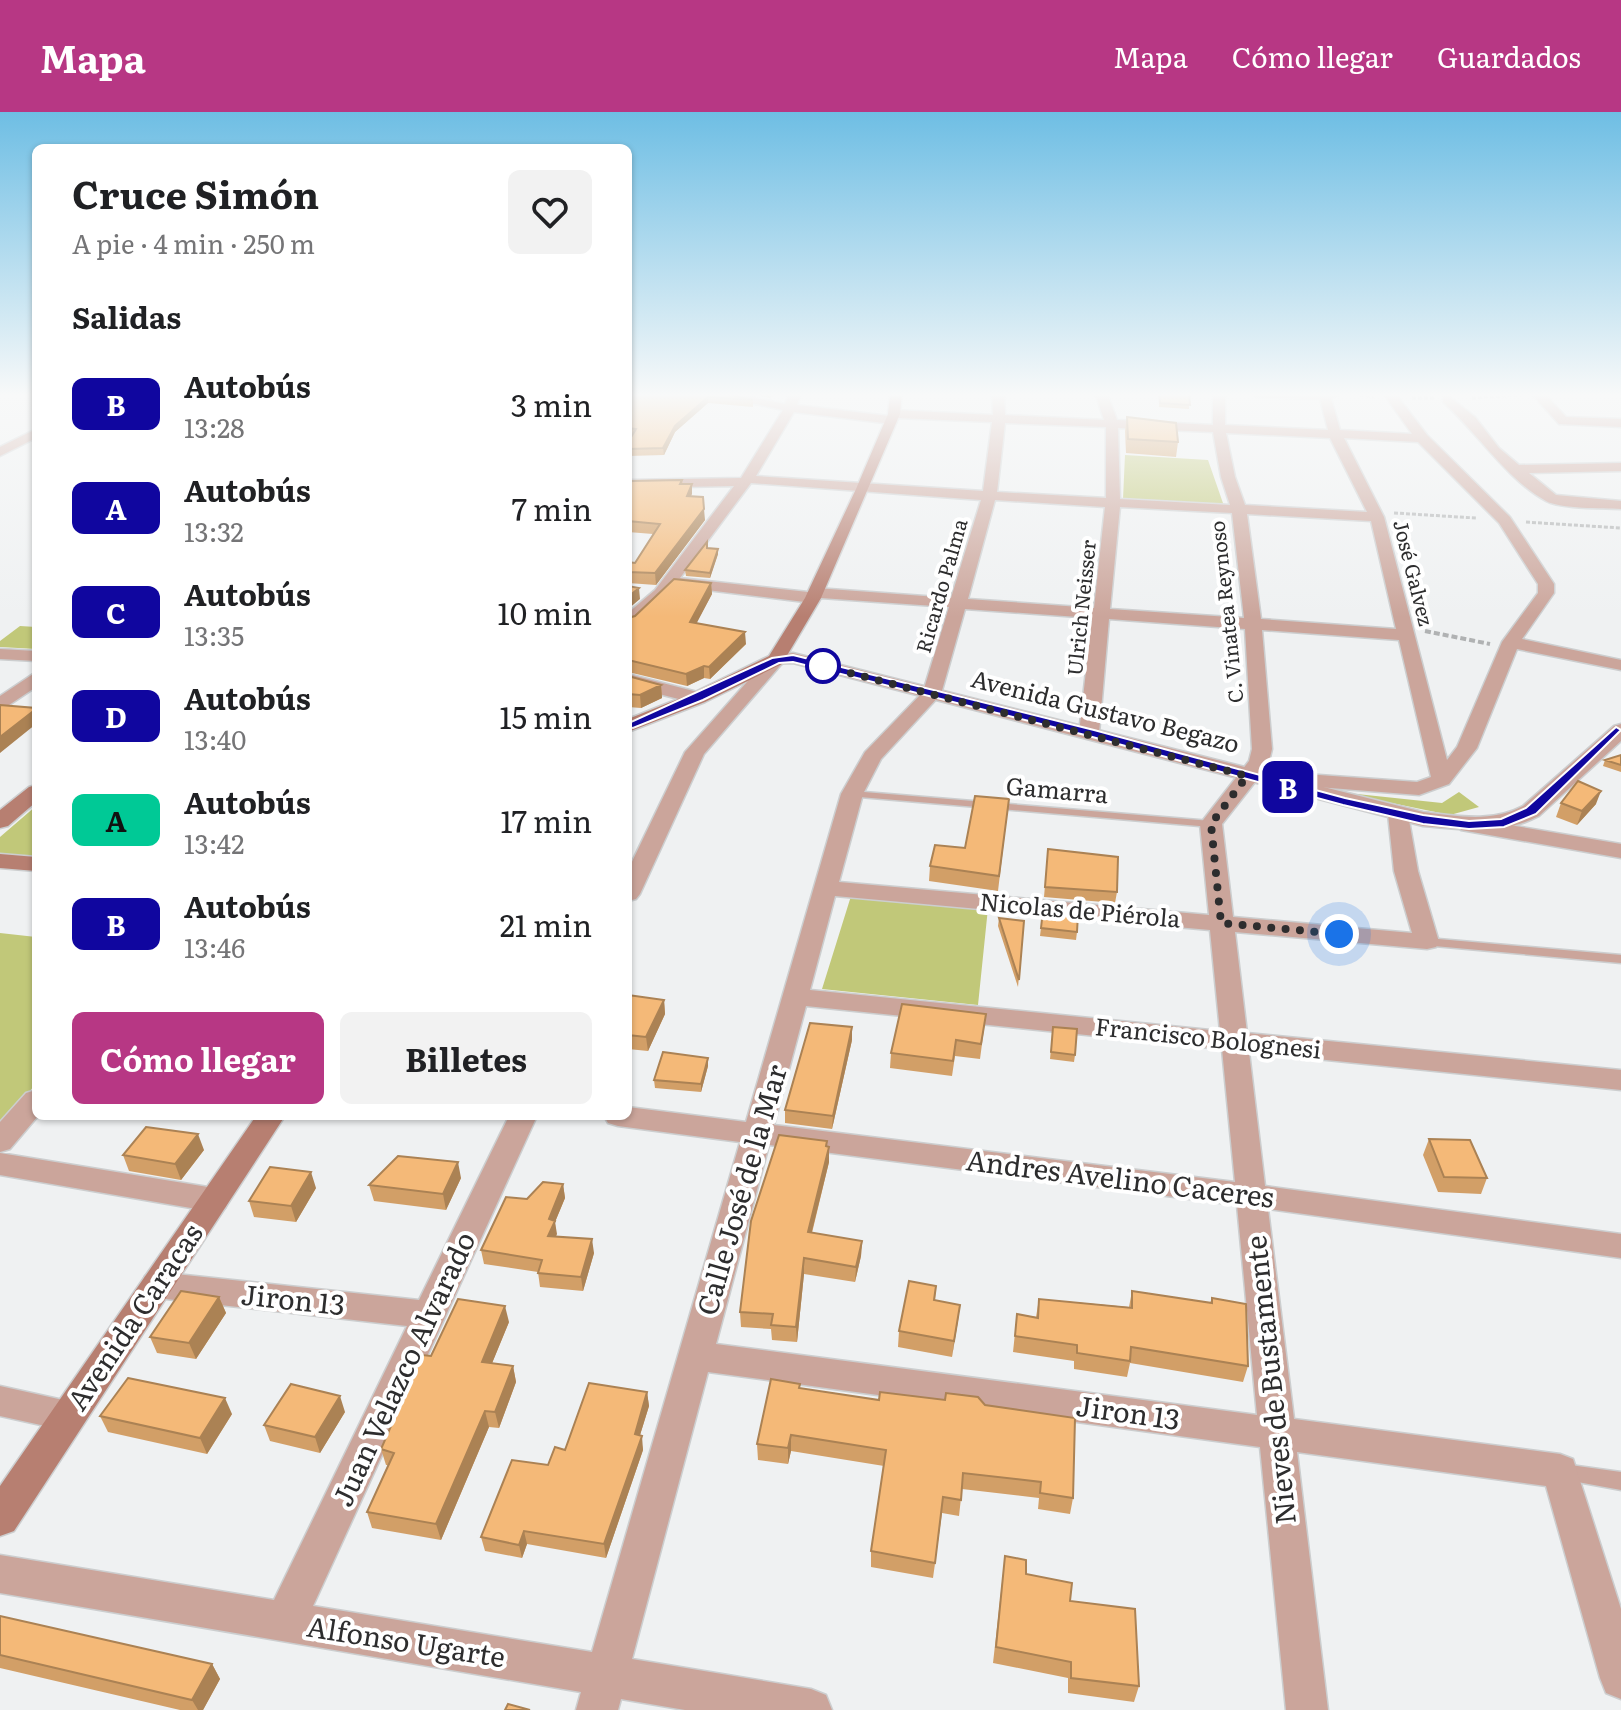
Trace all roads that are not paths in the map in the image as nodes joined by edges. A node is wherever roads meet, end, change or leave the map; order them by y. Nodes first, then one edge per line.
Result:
1 (753, 468) edge
2 (872, 468) edge
3 (993, 468) edge
4 (1113, 468) edge
5 (1226, 468) edge
6 (1352, 468) edge
7 (1452, 468) edge
8 (1591, 468) edge
9 (1516, 469) joint
10 (746, 480) junction
11 (632, 484) edge
12 (863, 489) junction
13 (989, 496) junction
14 (1113, 503) junction
15 (1621, 505) edge
16 (1239, 510) junction
17 (1376, 515) junction
18 (665, 587) junction
19 (639, 591) edge
20 (814, 595) junction
21 (958, 603) junction
22 (1102, 613) junction
23 (632, 618) edge
24 (1253, 624) junction
25 (1406, 631) junction
26 (1510, 644) junction
27 (0, 654) edge
28 (32, 656) edge
29 (776, 660) junction
30 (1621, 665) edge
31 (32, 681) edge
32 (632, 681) edge
33 (932, 694) junction
34 (698, 698) junction
35 (0, 705) edge
36 (632, 724) edge
37 (1621, 730) edge
38 (1089, 733) junction
39 (1247, 776) junction
40 (1442, 780) junction
41 (32, 794) edge
42 (852, 794) junction
43 (1399, 814) junction
44 (0, 821) edge
45 (1211, 824) junction
46 (1469, 825) junction
47 (1619, 856) edge
48 (0, 861) edge
49 (32, 864) edge
50 (632, 886) edge
51 (826, 888) junction
52 (1221, 923) junction
53 (1427, 942) junction
54 (1621, 959) edge
55 (796, 997) junction
56 (1234, 1041) junction
57 (1621, 1080) edge
58 (32, 1105) edge
59 (632, 1118) edge
60 (268, 1120) edge
61 (521, 1120) edge
62 (757, 1133) junction
63 (0, 1141) edge
64 (0, 1164) edge
65 (1250, 1195) junction
66 (214, 1200) junction
67 (1621, 1246) edge
68 (157, 1285) junction
69 (430, 1315) junction
70 (695, 1356) junction
71 (0, 1401) edge
72 (68, 1415) junction
73 (1276, 1433) junction
74 (1560, 1471) junction
75 (1621, 1481) edge
76 (0, 1518) edge
77 (0, 1574) edge
78 (285, 1622) junction
79 (1621, 1678) edge
80 (602, 1693) edge
81 (811, 1710) edge
82 (1307, 1710) edge

1 - 10 street
2 - 12 main road
3 - 13 street, Ricardo Palma
4 - 14 street, Ulrich Neisser
5 - 16 street, C. Vinatea Reynoso
6 - 17 street, José Galvez
7 - 26 street
8 - 9 street
9 - 15 street
10 - 11 street
10 - 12 street
10 - 18 street
12 - 13 street
12 - 20 main road
13 - 14 street
13 - 21 street, Ricardo Palma
14 - 16 street
14 - 22 street, Ulrich Neisser
16 - 17 street
16 - 24 street, C. Vinatea Reynoso
17 - 25 street, José Galvez
18 - 19 street
18 - 20 street
18 - 23 street
20 - 21 street
20 - 29 main road
21 - 22 street
21 - 33 street, Ricardo Palma
22 - 24 street
22 - 38 street, Ulrich Neisser
24 - 25 street
24 - 39 street, C. Vinatea Reynoso
25 - 40 street, José Galvez
26 - 30 street
26 - 40 street
27 - 28 street
29 - 33 street, Avenida Gustavo Begazo
29 - 34 main road
29 - 50 street
31 - 35 street
32 - 34 street
33 - 38 street, Avenida Gustavo Begazo
33 - 42 street, Calle José de la Mar
34 - 36 main road
37 - 46 street
38 - 39 street, Avenida Gustavo Begazo
39 - 40 street
39 - 43 street, Avenida Gustavo Begazo
39 - 45 street
41 - 44 main road
42 - 45 lane, Gamarra
42 - 51 street, Calle José de la Mar
43 - 46 street, Avenida Gustavo Begazo
43 - 53 street
45 - 52 street, Nieves de Bustamente
46 - 47 street
48 - 49 main road
51 - 52 street, Nicolas de Piérola
51 - 55 street, Calle José de la Mar
52 - 53 street, Nicolas de Piérola
52 - 56 street, Nieves de Bustamente
53 - 54 lane, Nicolas de Piérola
55 - 56 street, Francisco Bolognesi
55 - 62 street, Calle José de la Mar
56 - 57 street, Francisco Bolognesi
56 - 65 street, Nieves de Bustamente
58 - 63 street
59 - 62 street, Andres Avelino Caceres
60 - 66 main road, Avenida Caracas
61 - 69 street, Juan Velazco Alvarado
62 - 65 street, Andres Avelino Caceres
62 - 70 street, Calle José de la Mar
64 - 66 street
65 - 67 street, Andres Avelino Caceres
65 - 73 street, Nieves de Bustamente
66 - 68 main road, Avenida Caracas
68 - 69 street, Jiron 13
68 - 72 main road, Avenida Caracas
69 - 78 street, Juan Velazco Alvarado
70 - 73 street, Jiron 13
70 - 80 street, Calle José de la Mar
71 - 72 street
72 - 76 main road, Avenida Caracas
73 - 74 street, Jiron 13
73 - 82 street, Nieves de Bustamente
74 - 75 lane
74 - 79 street
77 - 78 street, Alfonso Ugarte
78 - 80 street, Alfonso Ugarte
80 - 81 street, Alfonso Ugarte

